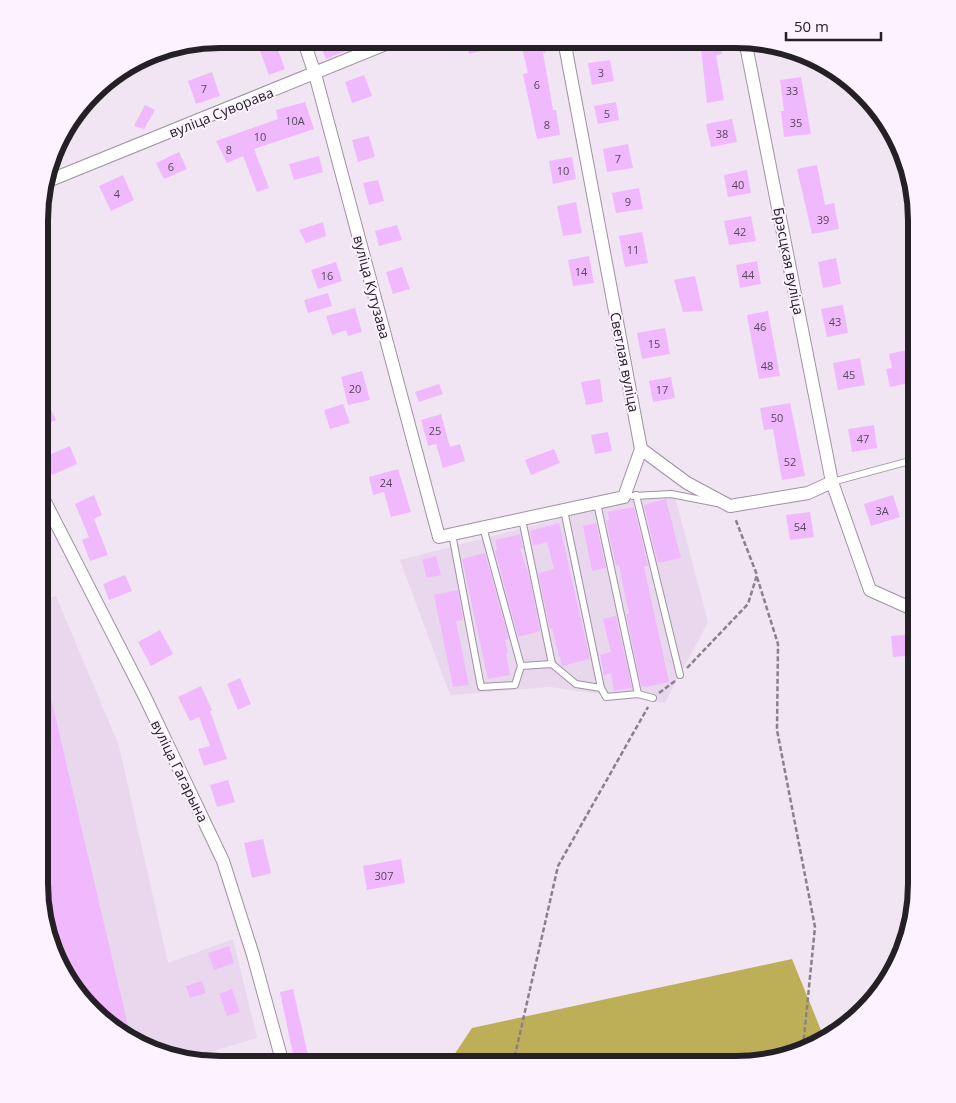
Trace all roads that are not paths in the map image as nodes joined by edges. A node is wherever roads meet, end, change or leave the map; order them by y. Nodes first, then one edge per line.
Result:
1 (306, 48) edge
2 (377, 48) edge
3 (566, 48) edge
4 (748, 49) edge
5 (315, 74) junction
6 (52, 179) edge
7 (642, 449) junction
8 (908, 461) edge
9 (832, 482) junction
10 (630, 496) junction
11 (597, 503) junction
12 (730, 506) junction
13 (48, 508) edge
14 (564, 510) junction
15 (522, 519) junction
16 (483, 527) junction
17 (445, 535) junction
18 (908, 607) edge
19 (552, 664) junction
20 (521, 666) junction
21 (680, 675) road end
22 (601, 688) junction
23 (638, 694) junction
24 (653, 698) road end
25 (281, 1055) edge

1 - 5 street, вуліца Кутузава
2 - 5 street, вуліца Суворава
3 - 7 street, Светлая вуліца
4 - 9 street, Брэсцкая вуліца
5 - 6 street, вуліца Суворава
5 - 17 street, вуліца Кутузава
7 - 10 street
7 - 12 street
8 - 9 lane
9 - 12 street
9 - 18 street, Брэсцкая вуліца
10 - 11 street
10 - 12 lane
10 - 21 lane
11 - 14 street
11 - 23 lane
13 - 25 street, вуліца Гагарына
14 - 15 street
14 - 22 lane
15 - 16 street
15 - 19 lane
16 - 17 street
16 - 20 lane
17 - 20 lane
19 - 20 lane
19 - 22 lane
22 - 23 lane
23 - 24 lane

